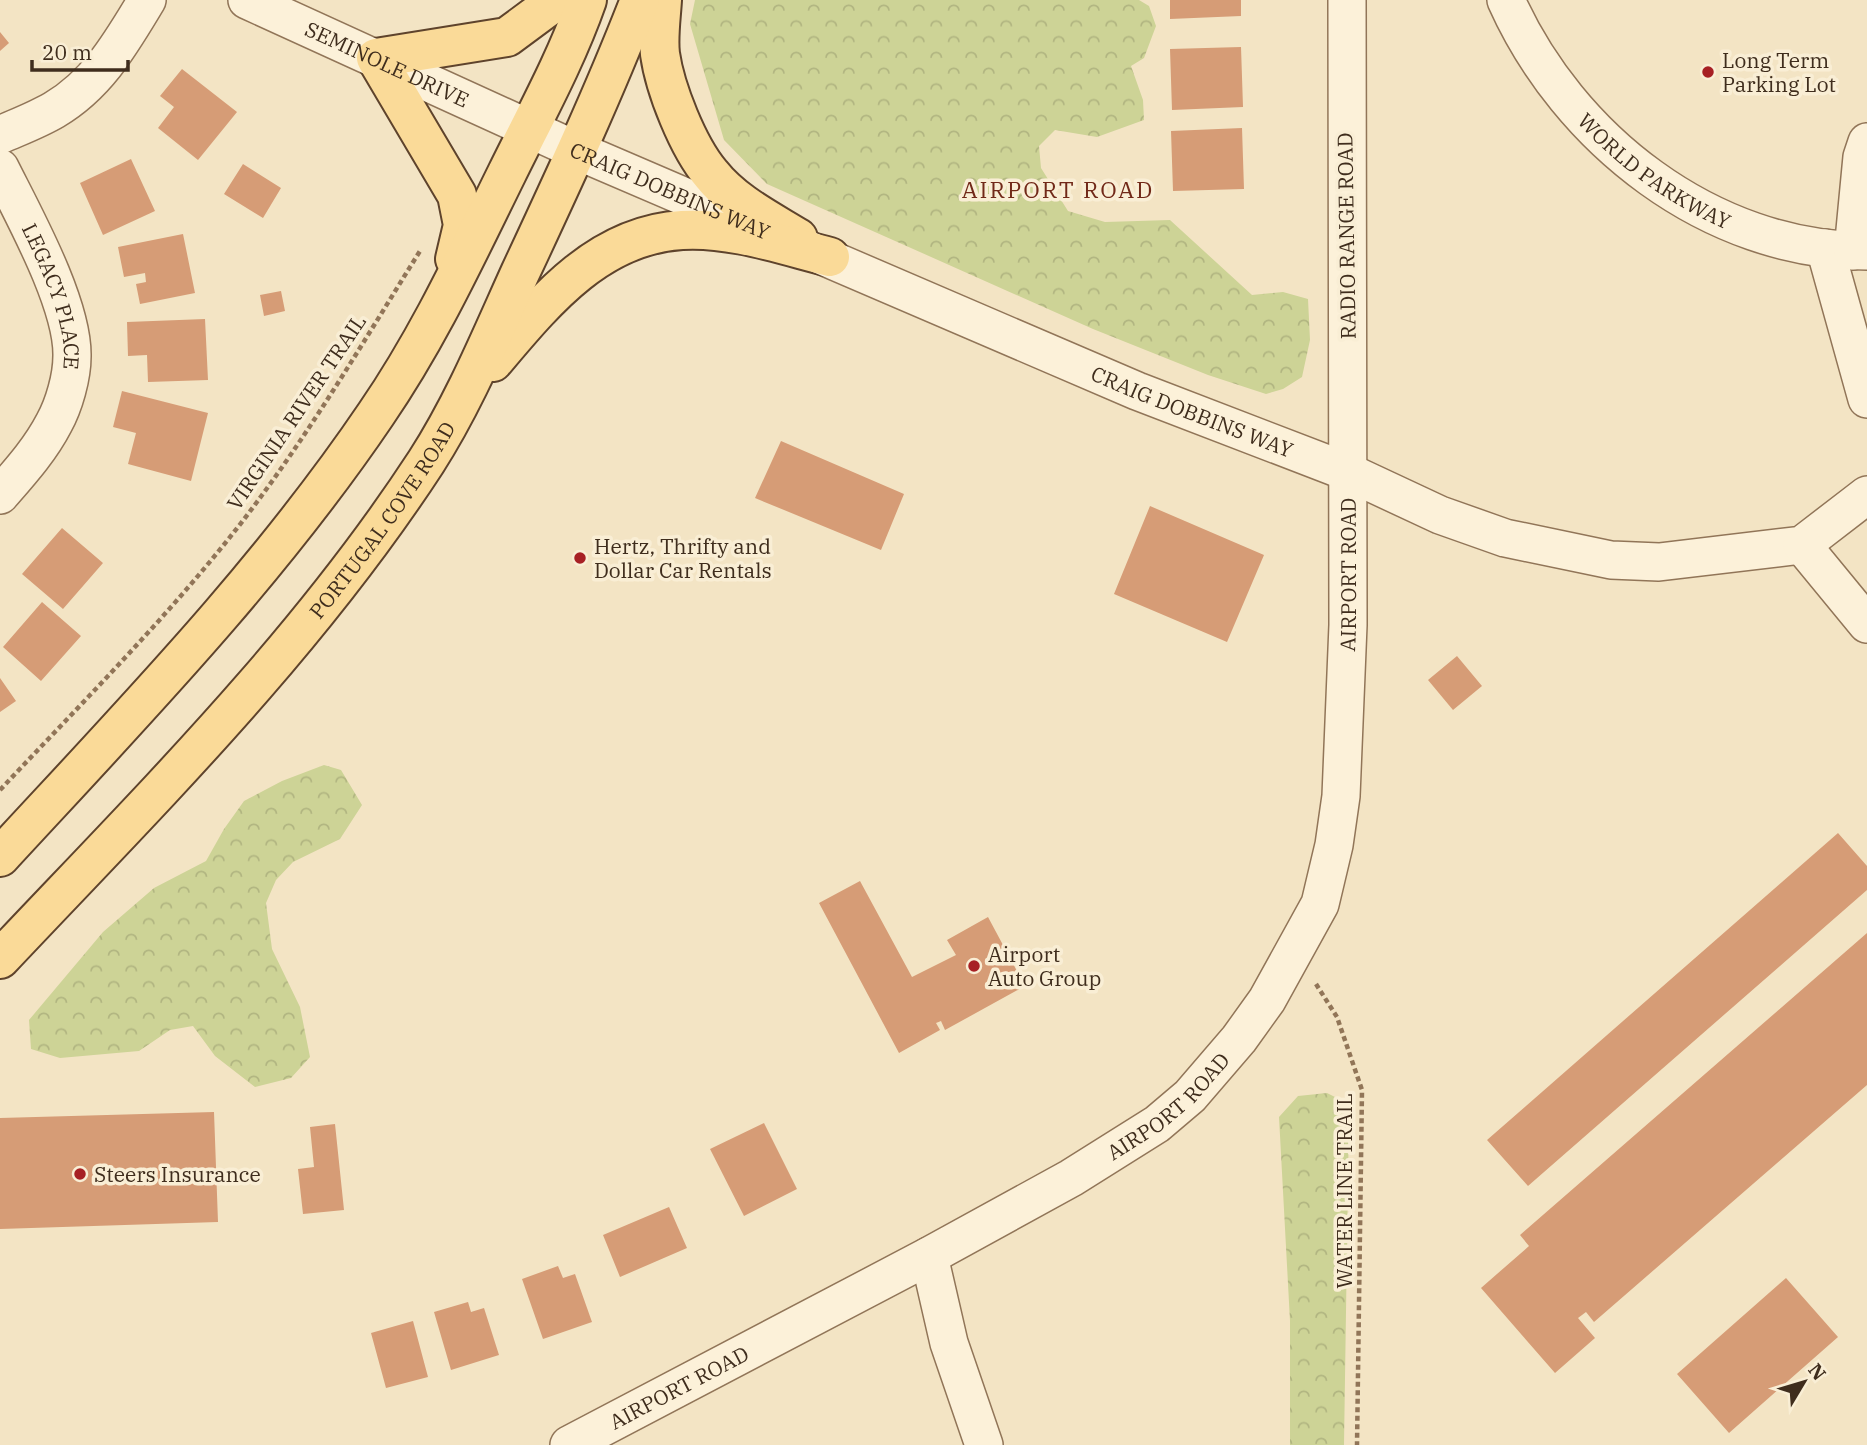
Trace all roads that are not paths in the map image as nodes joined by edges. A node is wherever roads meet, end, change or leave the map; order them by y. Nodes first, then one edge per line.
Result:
1 (147, 0) edge
2 (247, 0) edge
3 (557, 0) edge
4 (587, 0) edge
5 (640, 0) edge
6 (662, 0) edge
7 (1347, 0) edge
8 (1506, 0) edge
9 (376, 58) junction
10 (530, 128) junction
11 (0, 135) edge
12 (1867, 142) edge
13 (578, 151) junction
14 (0, 168) edge
15 (1849, 250) edge
16 (830, 257) junction
17 (447, 299) junction
18 (1867, 399) edge
19 (461, 401) junction
20 (1348, 472) junction
21 (0, 495) edge
22 (1867, 495) edge
23 (1802, 545) junction
24 (1867, 624) edge
25 (0, 857) edge
26 (0, 959) edge
27 (929, 1256) junction
28 (569, 1445) edge
29 (984, 1445) edge

1 - 11 street
2 - 9 street, SEMINOLE DRIVE
3 - 9 main road
4 - 10 main road
5 - 13 main road, PORTUGAL COVE ROAD
6 - 16 main road
7 - 20 street, RADIO RANGE ROAD
8 - 15 street, WORLD PARKWAY
9 - 10 street, SEMINOLE DRIVE
9 - 17 main road
10 - 13 street, CRAIG DOBBINS WAY
10 - 17 main road
12 - 15 street
13 - 16 street, CRAIG DOBBINS WAY
13 - 19 main road, PORTUGAL COVE ROAD
14 - 21 street, LEGACY PLACE
15 - 18 street
16 - 19 main road
16 - 20 street, CRAIG DOBBINS WAY
17 - 25 main road
19 - 26 main road, PORTUGAL COVE ROAD
20 - 23 street, CRAIG DOBBINS WAY
20 - 27 street, AIRPORT ROAD
22 - 23 street
23 - 24 street
27 - 28 street, AIRPORT ROAD
27 - 29 street

